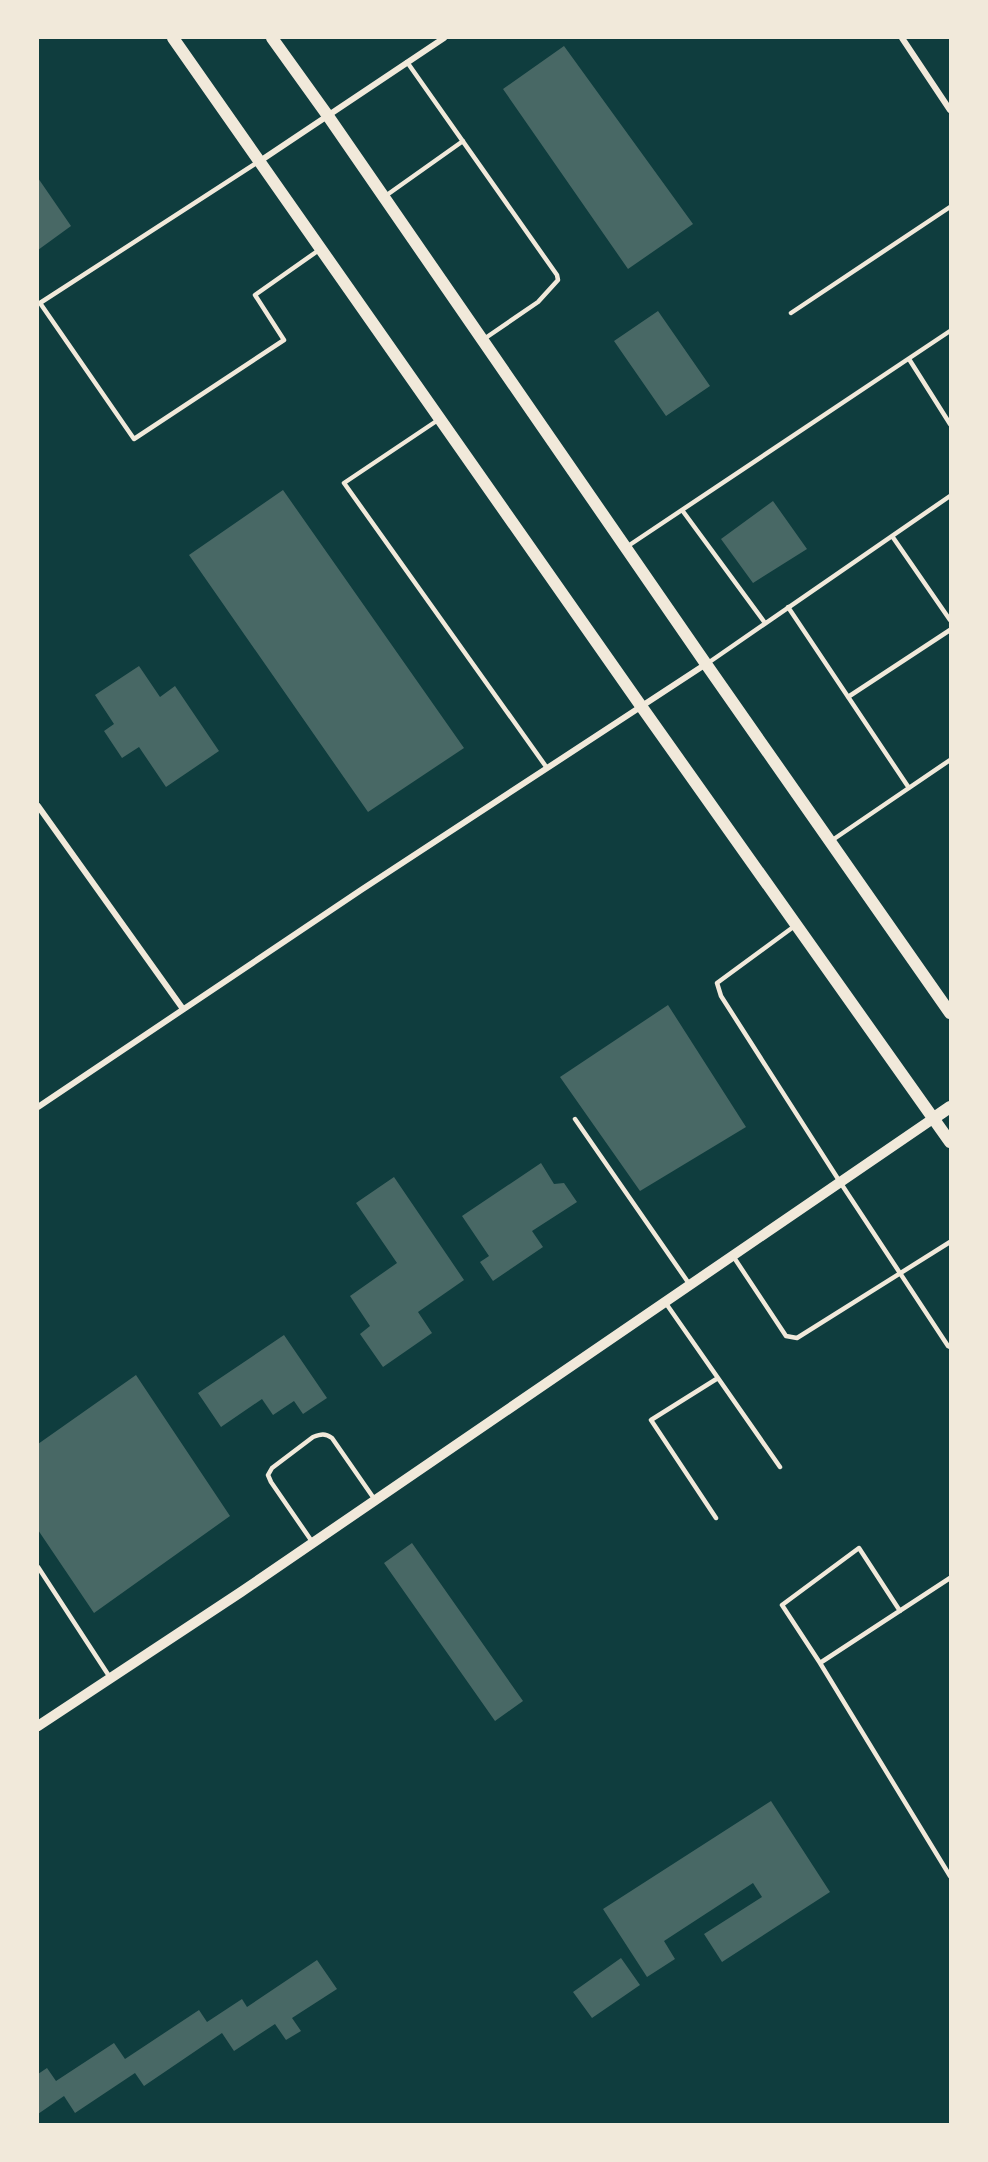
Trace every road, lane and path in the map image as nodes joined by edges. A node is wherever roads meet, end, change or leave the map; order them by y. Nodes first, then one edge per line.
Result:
1 (173, 38) edge
2 (272, 38) edge
3 (444, 38) edge
4 (902, 38) edge
5 (407, 62) junction
6 (951, 110) edge
7 (328, 116) junction
8 (463, 141) junction
9 (260, 161) junction
10 (384, 196) junction
11 (951, 207) edge
12 (321, 248) junction
13 (790, 314) dead end
14 (951, 331) edge
15 (483, 340) junction
16 (909, 359) junction
17 (440, 418) junction
18 (951, 424) edge
19 (951, 496) edge
20 (682, 510) junction
21 (892, 536) junction
22 (625, 547) junction
23 (788, 607) junction
24 (951, 620) edge
25 (765, 623) junction
26 (951, 630) edge
27 (706, 664) junction
28 (848, 697) junction
29 (641, 706) junction
30 (951, 760) edge
31 (547, 768) junction
32 (909, 788) junction
33 (38, 806) edge
34 (830, 842) junction
35 (796, 925) junction
36 (183, 1009) junction
37 (951, 1013) edge
38 (38, 1107) edge
39 (951, 1107) edge
40 (934, 1118) junction
41 (575, 1119) dead end
42 (951, 1142) edge
43 (840, 1182) junction
44 (951, 1242) edge
45 (733, 1256) junction
46 (900, 1274) junction
47 (690, 1285) junction
48 (665, 1302) junction
49 (951, 1347) edge
50 (718, 1378) junction
51 (780, 1467) dead end
52 (375, 1501) junction
53 (716, 1518) dead end
54 (313, 1543) junction
55 (38, 1567) edge
56 (951, 1578) edge
57 (900, 1611) junction
58 (820, 1663) junction
59 (111, 1678) junction
60 (38, 1726) edge
61 (951, 1876) edge

1 - 9 main road
2 - 7 main road
3 - 5 street
4 - 6 street
5 - 7 street
5 - 8 lane
7 - 9 street
7 - 10 main road
8 - 10 lane
8 - 15 lane
9 - 12 main road
9 - 12 lane
10 - 15 main road
11 - 13 lane
12 - 17 main road
14 - 16 lane
15 - 22 main road
16 - 18 lane
16 - 20 lane
17 - 29 main road
17 - 31 lane
19 - 21 lane
20 - 22 lane
20 - 25 lane
21 - 23 lane
21 - 24 lane
22 - 27 main road
23 - 25 lane
23 - 28 lane
25 - 27 lane
26 - 28 lane
27 - 29 street
27 - 34 main road
28 - 32 lane
29 - 31 street
29 - 35 main road
30 - 32 lane
31 - 36 street
32 - 34 lane
33 - 36 street
34 - 37 main road
35 - 40 main road
35 - 43 lane
36 - 38 street
39 - 40 main road
40 - 42 main road
40 - 43 street
41 - 47 lane
43 - 45 street
43 - 46 lane
44 - 46 lane
45 - 46 lane
45 - 47 street
46 - 49 lane
47 - 48 street
48 - 50 lane
48 - 52 street
50 - 51 lane
50 - 53 lane
52 - 54 street
52 - 54 lane
54 - 59 street
55 - 59 lane
56 - 57 lane
57 - 58 lane
57 - 58 lane
58 - 61 lane
59 - 60 street

